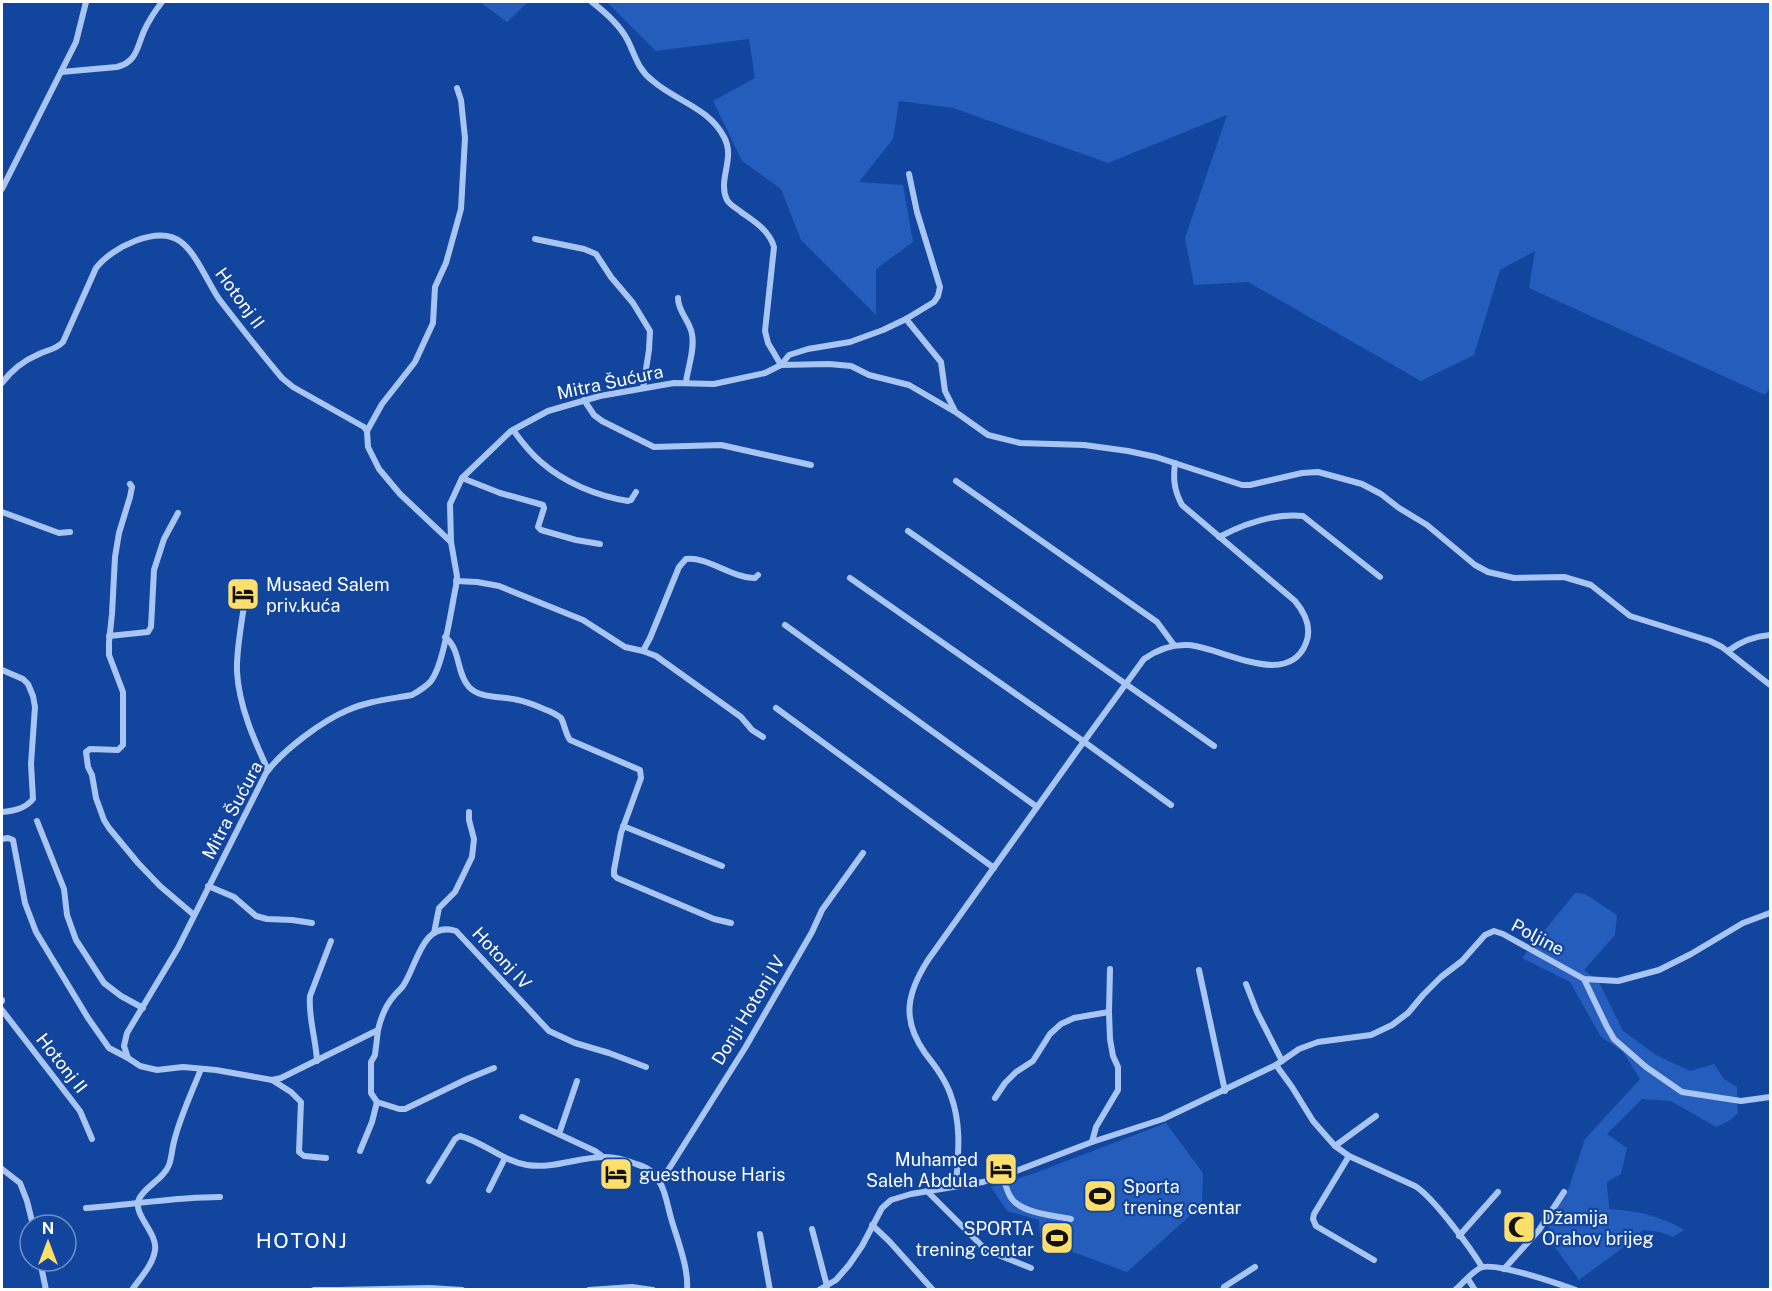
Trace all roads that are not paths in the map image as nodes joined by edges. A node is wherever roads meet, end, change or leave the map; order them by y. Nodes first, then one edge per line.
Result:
1 (86, 2) edge
2 (162, 2) edge
3 (592, 2) edge
4 (61, 72) junction
5 (457, 88) dead end
6 (909, 174) dead end
7 (2, 189) edge
8 (535, 239) dead end
9 (678, 298) dead end
10 (906, 319) junction
11 (781, 365) junction
12 (2, 382) edge
13 (686, 382) junction
14 (644, 388) junction
15 (584, 400) junction
16 (957, 413) junction
17 (513, 430) junction
18 (367, 431) junction
19 (1175, 463) junction
20 (811, 465) dead end
21 (462, 478) junction
22 (956, 481) dead end
23 (130, 484) dead end
24 (636, 492) dead end
25 (2, 512) edge
26 (178, 513) dead end
27 (908, 531) dead end
28 (70, 532) dead end
29 (1219, 537) junction
30 (451, 542) junction
31 (600, 544) dead end
32 (758, 575) dead end
33 (1380, 577) dead end
34 (850, 578) dead end
35 (456, 581) junction
36 (246, 592) dead end
37 (785, 625) dead end
38 (1770, 635) edge
39 (109, 636) junction
40 (445, 637) junction
41 (1174, 645) junction
42 (643, 651) junction
43 (1728, 651) junction
44 (2, 670) edge
45 (1125, 684) junction
46 (1770, 685) edge
47 (776, 708) dead end
48 (763, 737) dead end
49 (1083, 741) junction
50 (1214, 746) dead end
51 (268, 770) junction
52 (1171, 806) dead end
53 (1037, 807) junction
54 (2, 812) edge
55 (469, 812) dead end
56 (37, 821) dead end
57 (623, 826) junction
58 (2, 839) edge
59 (863, 853) dead end
60 (722, 866) dead end
61 (994, 868) junction
62 (208, 886) junction
63 (1770, 913) edge
64 (194, 915) junction
65 (312, 923) dead end
66 (731, 923) dead end
67 (434, 933) junction
68 (331, 941) dead end
69 (1110, 969) dead end
70 (1199, 970) dead end
71 (1584, 979) junction
72 (1246, 984) dead end
73 (143, 1008) junction
74 (2, 1010) edge
75 (1108, 1012) junction
76 (378, 1030) junction
77 (128, 1058) junction
78 (317, 1060) junction
79 (1282, 1061) junction
80 (1276, 1065) junction
81 (646, 1067) dead end
82 (494, 1068) dead end
83 (201, 1069) junction
84 (272, 1080) junction
85 (577, 1081) dead end
86 (1225, 1091) junction
87 (1770, 1096) edge
88 (995, 1098) dead end
89 (377, 1102) junction
90 (1376, 1116) dead end
91 (522, 1117) dead end
92 (559, 1134) junction
93 (92, 1139) dead end
94 (1092, 1142) junction
95 (1335, 1146) junction
96 (360, 1151) dead end
97 (1349, 1156) junction
98 (604, 1157) junction
99 (326, 1158) dead end
100 (505, 1158) junction
101 (2, 1169) edge
102 (1003, 1176) junction
103 (429, 1181) dead end
104 (660, 1183) junction
105 (956, 1186) junction
106 (489, 1190) dead end
107 (927, 1191) junction
108 (1498, 1192) dead end
109 (1564, 1192) dead end
110 (220, 1197) dead end
111 (138, 1204) junction
112 (86, 1209) dead end
113 (30, 1213) edge
114 (1071, 1219) dead end
115 (872, 1225) junction
116 (812, 1229) dead end
117 (760, 1234) dead end
118 (1460, 1236) junction
119 (1374, 1260) dead end
120 (1255, 1267) dead end
121 (1482, 1267) junction
122 (1031, 1268) dead end
123 (1504, 1269) junction
124 (42, 1273) edge
125 (1468, 1279) junction
126 (827, 1286) junction
127 (430, 1289) edge
128 (46, 1290) edge
129 (132, 1290) edge
130 (314, 1290) edge
131 (338, 1290) edge
132 (462, 1290) edge
133 (589, 1290) edge
134 (653, 1290) edge
135 (687, 1290) edge
136 (770, 1290) edge
137 (819, 1290) edge
138 (933, 1290) edge
139 (1223, 1290) edge
140 (1455, 1290) edge
141 (1475, 1290) edge
142 (1576, 1290) edge

1 - 4 street
2 - 4 street
3 - 11 street
4 - 7 street
5 - 18 street
6 - 10 street, Mitra Šućura
8 - 14 street
9 - 13 street
10 - 11 street, Mitra Šućura
10 - 16 street
11 - 13 street, Mitra Šućura
11 - 16 street
12 - 18 street, Hotonj II
13 - 14 street, Mitra Šućura
14 - 15 street, Mitra Šućura
15 - 17 street, Mitra Šućura
15 - 20 street
16 - 19 street
17 - 21 street, Mitra Šućura
17 - 24 street
18 - 30 street
19 - 29 street
19 - 43 street
21 - 30 street, Mitra Šućura
21 - 31 street
22 - 41 street
23 - 39 street
25 - 28 street
26 - 39 street
27 - 45 street
29 - 33 street
29 - 41 street
30 - 35 street, Mitra Šućura
32 - 42 street
34 - 49 street
35 - 40 street, Mitra Šućura
35 - 42 street
36 - 51 street
37 - 53 street
38 - 43 street
39 - 64 street
40 - 51 street, Mitra Šućura
40 - 57 street
41 - 45 street
42 - 48 street
43 - 46 street
44 - 54 street
45 - 49 street
45 - 50 street
47 - 61 street
49 - 52 street
49 - 53 street
51 - 62 street, Mitra Šućura
53 - 61 street
55 - 67 street
56 - 73 street
57 - 60 street
57 - 66 street
58 - 77 street
59 - 104 street, Donji Hotonj IV
61 - 105 street
62 - 64 street, Mitra Šućura
62 - 65 street
63 - 71 street, Poljine
64 - 73 street, Mitra Šućura
67 - 76 street
67 - 81 street, Hotonj IV
68 - 78 street
69 - 75 street
70 - 86 street
71 - 79 street, Poljine
71 - 87 street
72 - 79 street
73 - 77 street, Mitra Šućura
74 - 93 street, Hotonj II
75 - 88 street
75 - 94 street
76 - 78 street
76 - 89 street
77 - 83 street
78 - 84 street
79 - 80 street
80 - 86 street
80 - 95 street
82 - 89 street
83 - 84 street
83 - 111 street
84 - 99 street
85 - 92 street
86 - 94 street
89 - 96 street
90 - 95 street
91 - 92 street
92 - 98 street
94 - 102 street
95 - 97 street
97 - 118 street
97 - 119 street
98 - 100 street
98 - 104 street
100 - 103 street
100 - 106 street
101 - 113 street
102 - 105 street
102 - 114 street
104 - 135 street
105 - 107 street
107 - 115 street
107 - 122 street
108 - 118 street
109 - 123 street
110 - 111 street
111 - 112 street
111 - 129 street
115 - 126 street
115 - 138 street
116 - 126 street
117 - 136 street
118 - 121 street
120 - 139 street
121 - 123 street
121 - 125 street
123 - 142 street
124 - 128 street
125 - 140 street
125 - 141 street
126 - 137 street
127 - 131 street
127 - 132 street
130 - 131 street
133 - 134 street

